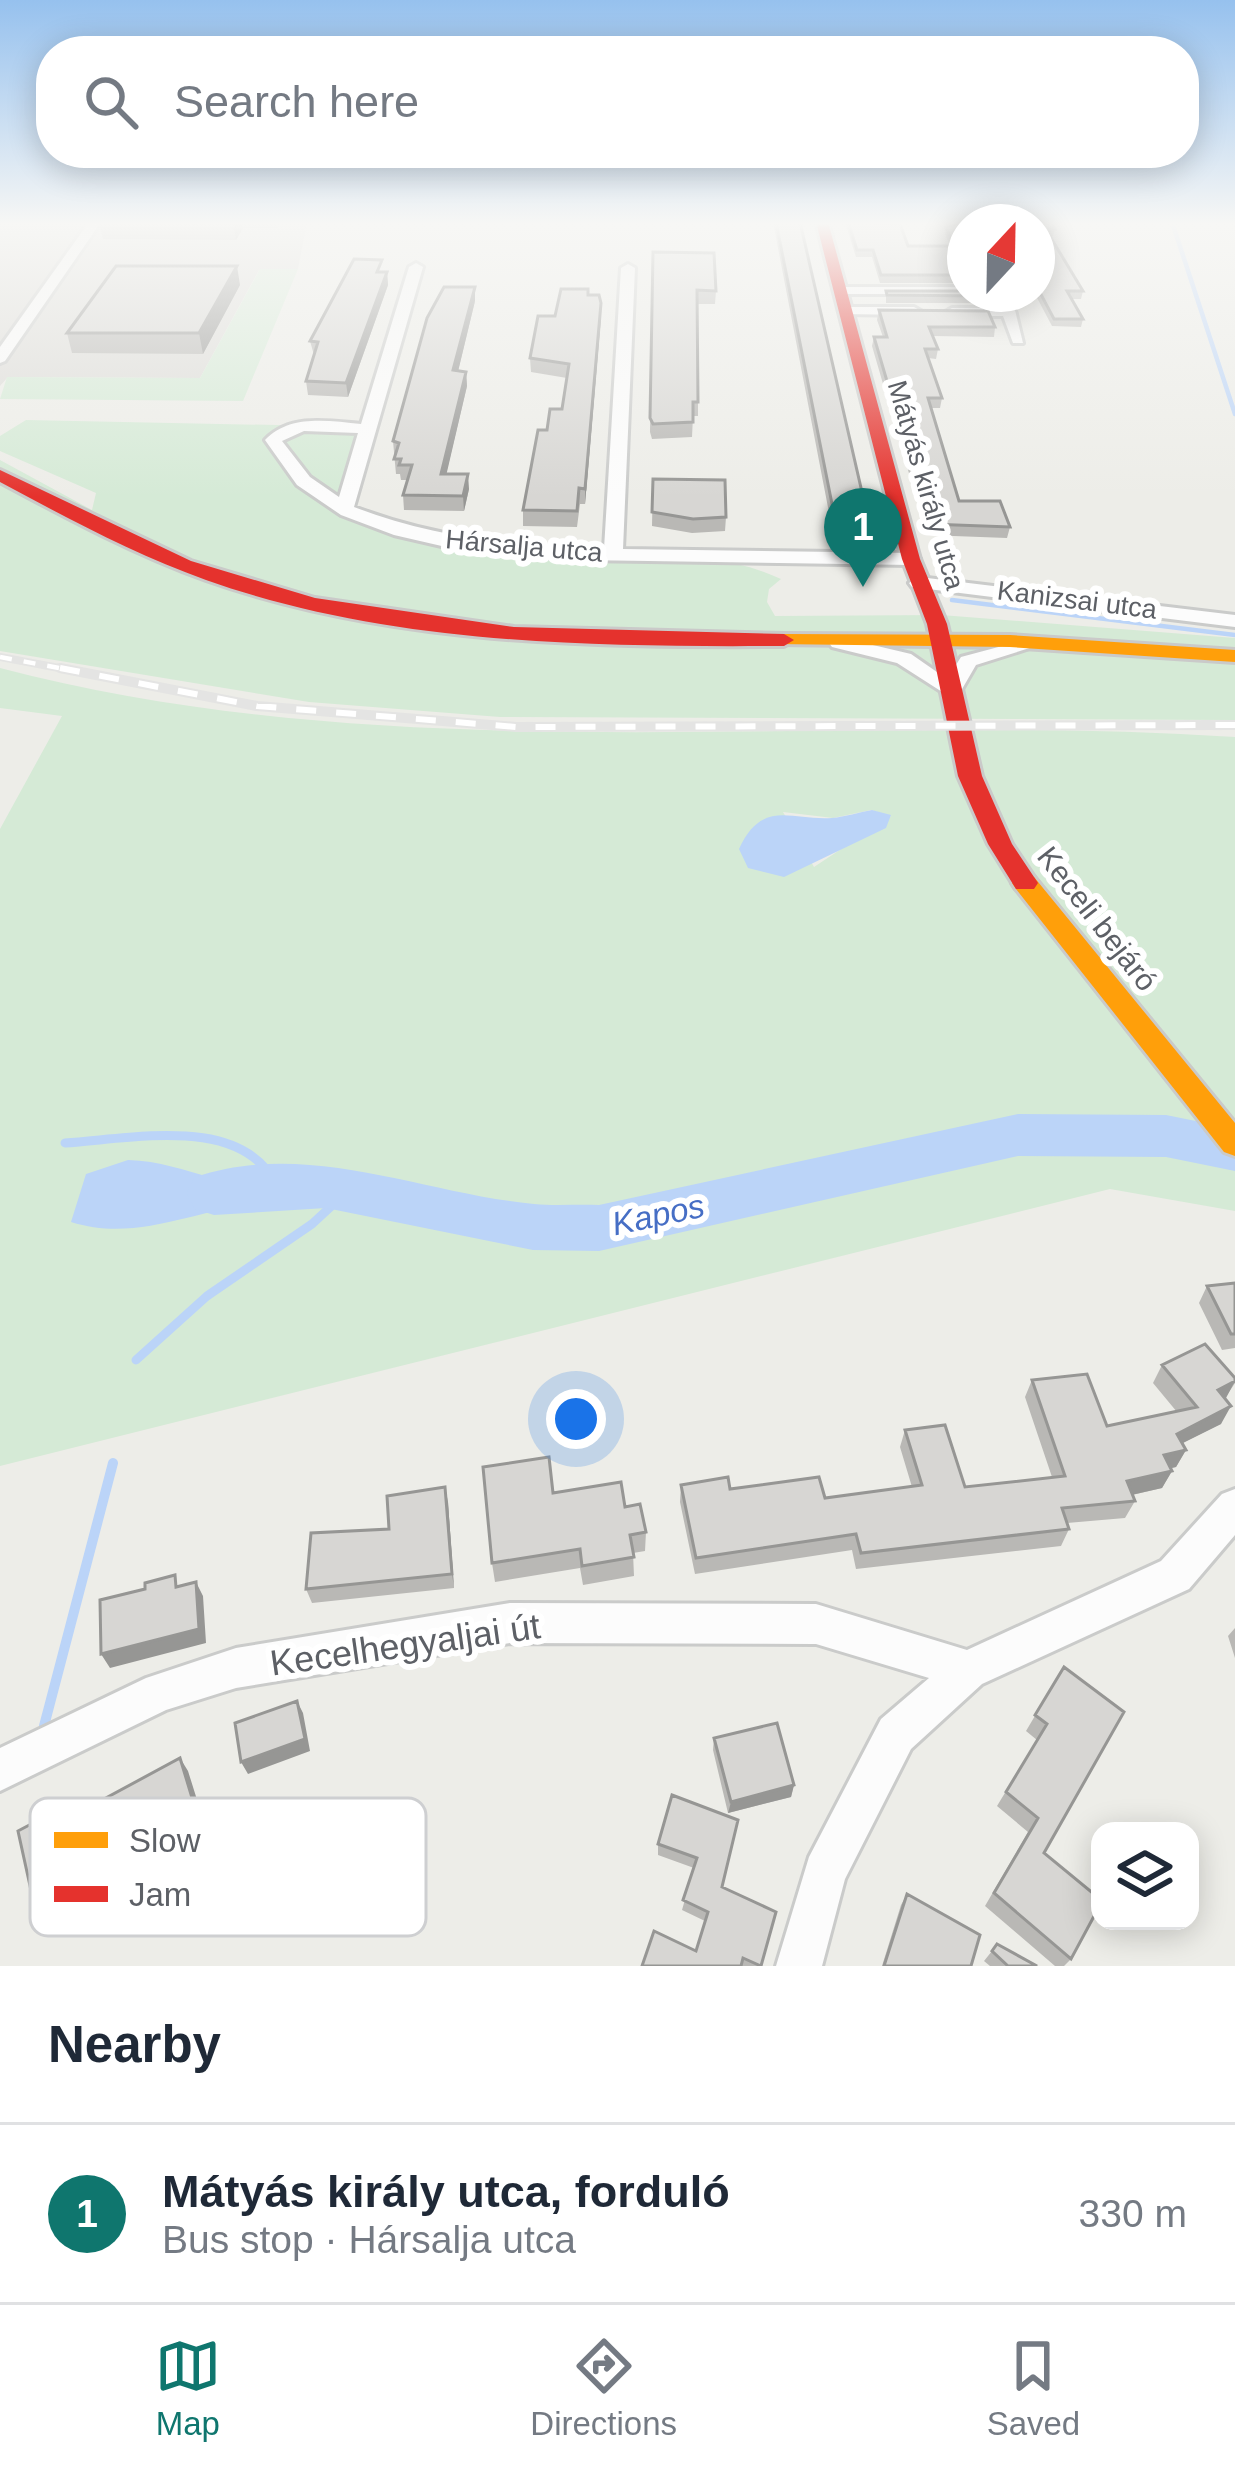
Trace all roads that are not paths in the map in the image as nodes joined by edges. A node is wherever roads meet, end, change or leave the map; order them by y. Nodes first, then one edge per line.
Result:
1 (31, 314) edge
2 (402, 314) edge
3 (626, 314) edge
4 (847, 314) edge
5 (1007, 314) edge
6 (1018, 340) dead end
7 (0, 358) edge
8 (369, 429) junction
9 (0, 475) edge
10 (344, 509) junction
11 (614, 554) junction
12 (915, 571) junction
13 (1235, 621) edge
14 (482, 630) junction
15 (939, 632) junction
16 (822, 640) junction
17 (1042, 643) junction
18 (1235, 643) edge
19 (1235, 656) edge
20 (950, 691) junction
21 (1235, 1144) edge
22 (1235, 1507) edge
23 (968, 1670) junction
24 (0, 1770) edge
25 (799, 1966) edge

1 - 7 street
2 - 8 street
3 - 11 street
4 - 12 main road, Mátyás király utca
5 - 6 street
8 - 10 street
8 - 10 street, Hársalja utca
9 - 14 main road
10 - 11 street, Hársalja utca
11 - 12 street, Hársalja utca
12 - 13 street, Kanizsai utca
12 - 15 main road, Mátyás király utca
14 - 15 main road
14 - 16 main road
15 - 16 main road
15 - 17 main road
15 - 18 main road
15 - 20 main road, Keceli bejáró
16 - 20 street
17 - 19 main road
17 - 20 street
20 - 21 main road, Keceli bejáró
22 - 23 street
23 - 24 street, Kecelhegyaljai út
23 - 25 street

